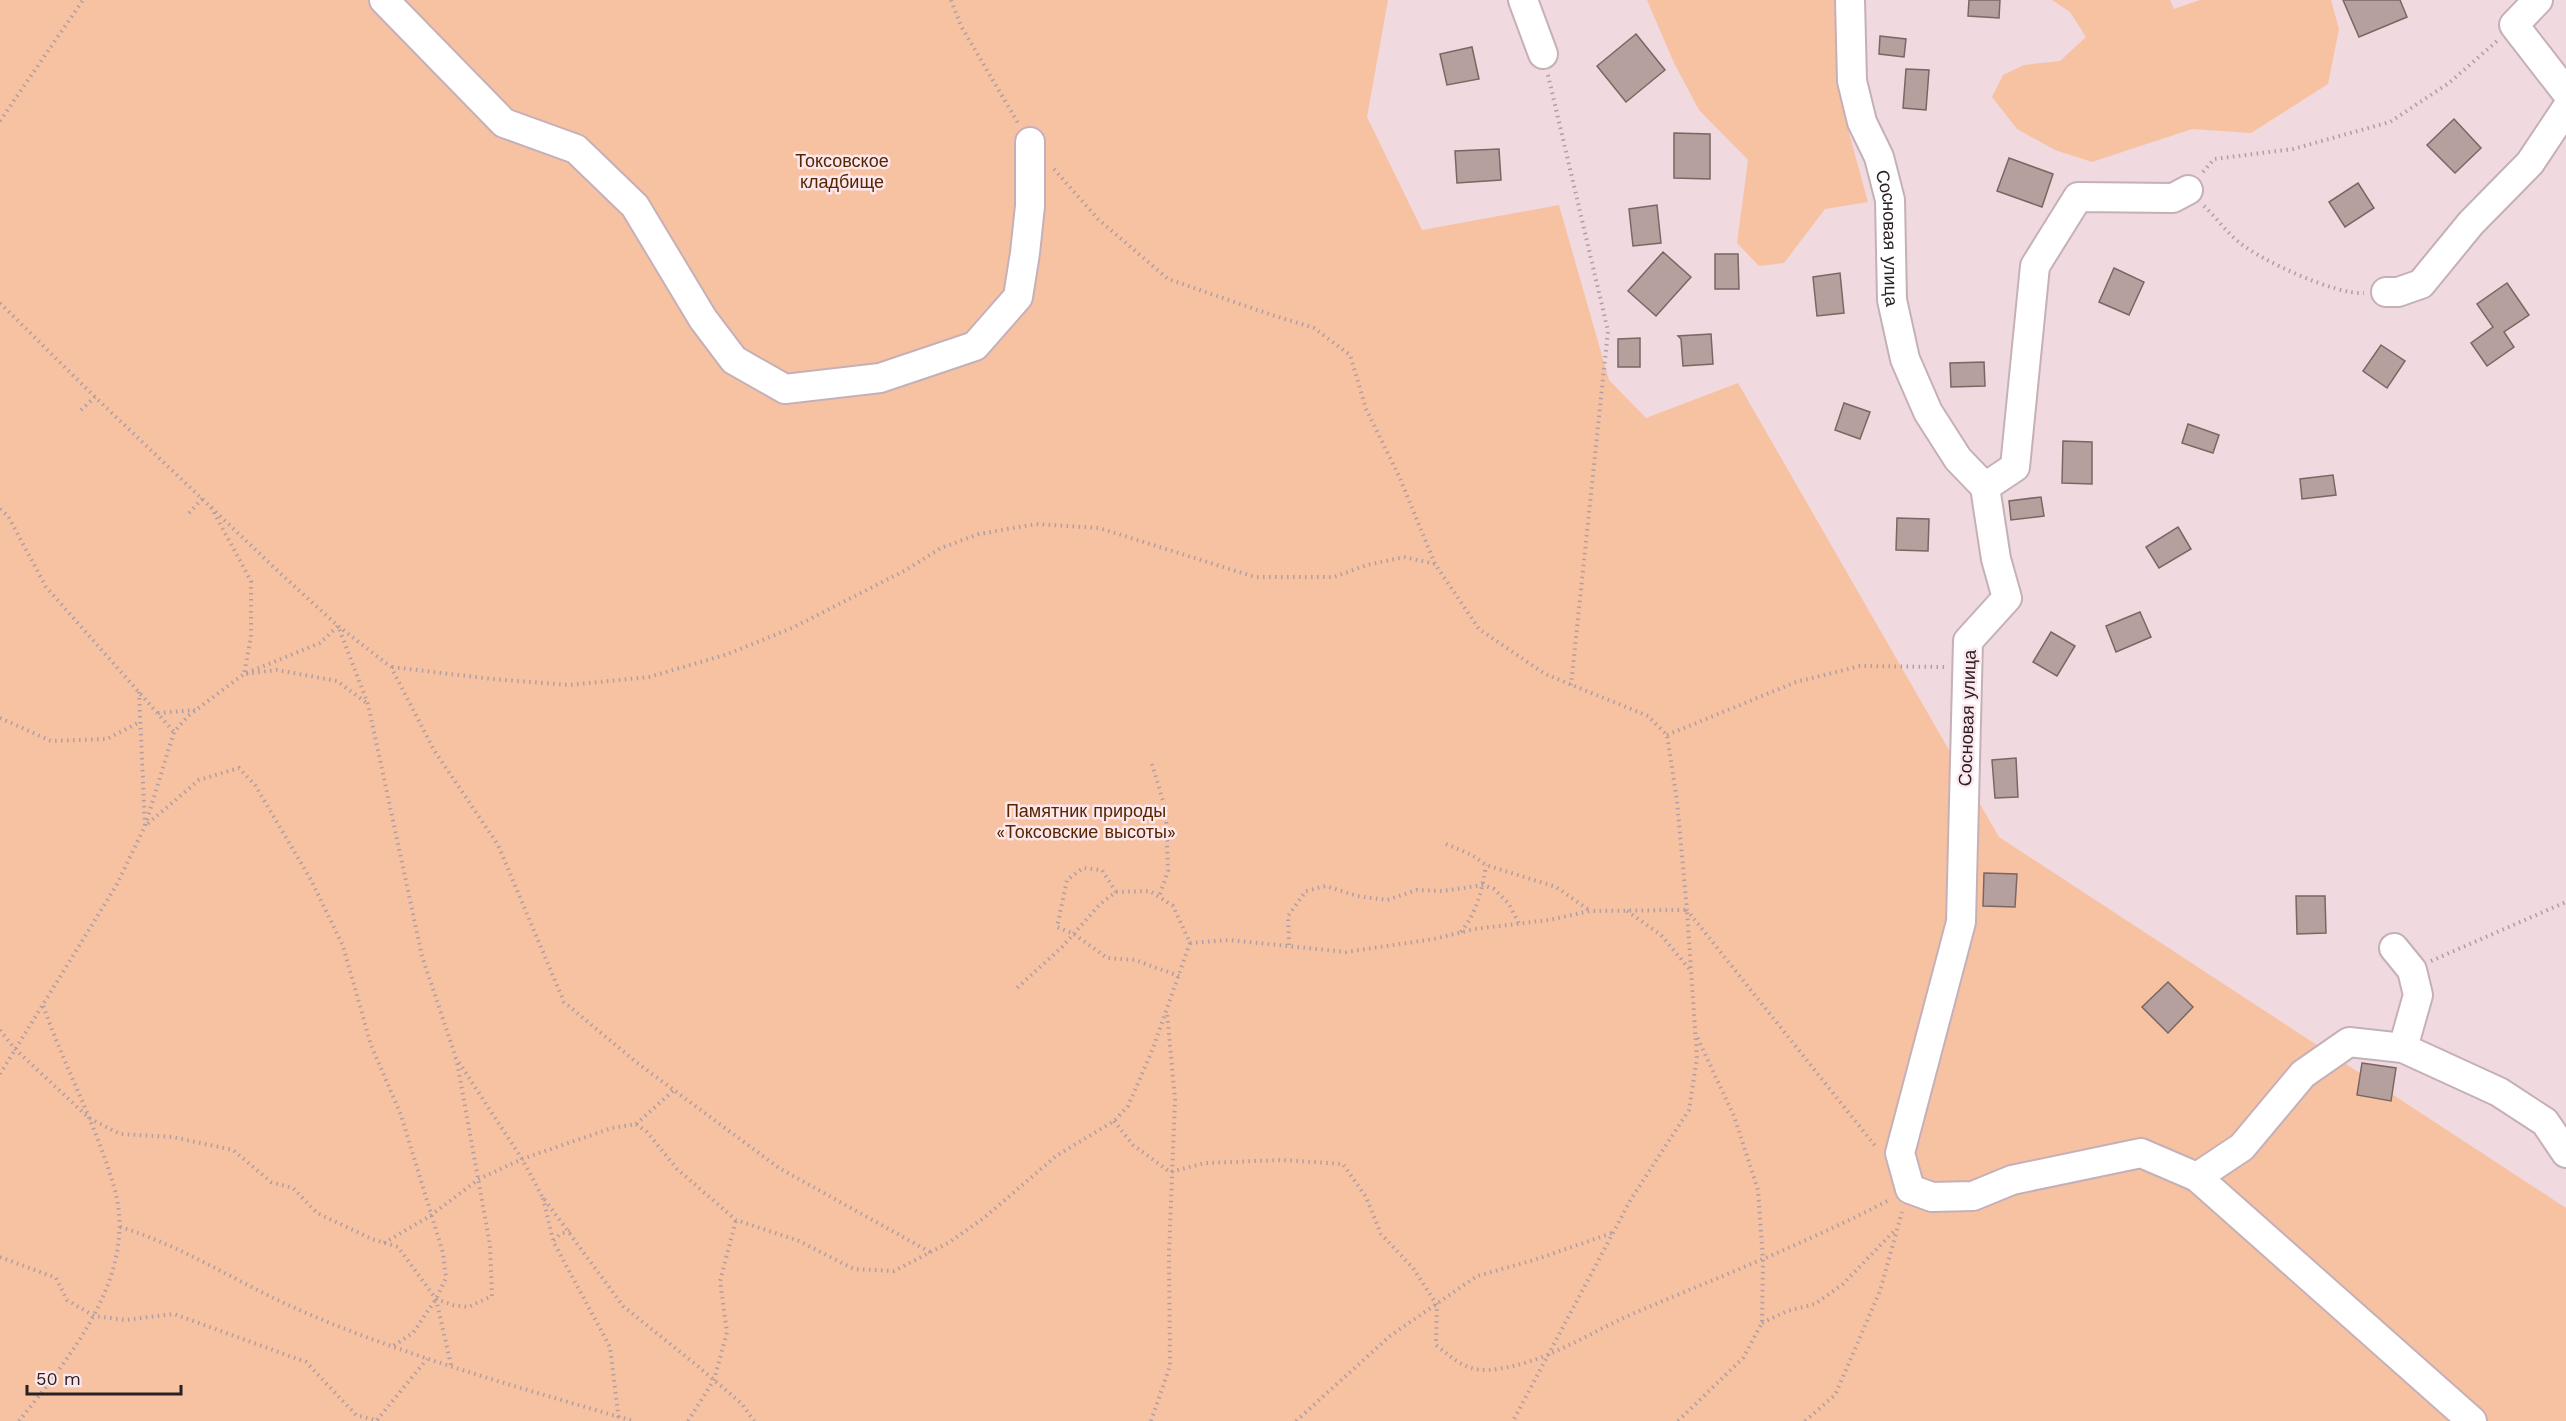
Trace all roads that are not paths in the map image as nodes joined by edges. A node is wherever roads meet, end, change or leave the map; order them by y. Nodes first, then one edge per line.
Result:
1 (384, 0) edge
2 (1523, 0) edge
3 (1850, 0) edge
4 (2538, 0) edge
5 (1543, 54) road end
6 (2566, 92) edge
7 (2566, 110) edge
8 (1030, 142) road end
9 (2188, 190) road end
10 (2386, 292) road end
11 (1985, 487) junction
12 (2394, 948) dead end
13 (2403, 1048) junction
14 (2566, 1153) edge
15 (2197, 1177) junction
16 (2472, 1421) edge

1 - 8 street
2 - 5 street
3 - 11 street, Сосновая улица
4 - 6 street
7 - 10 street
9 - 11 street
11 - 15 street, Сосновая улица
12 - 13 street
13 - 14 street
13 - 15 street
15 - 16 street

